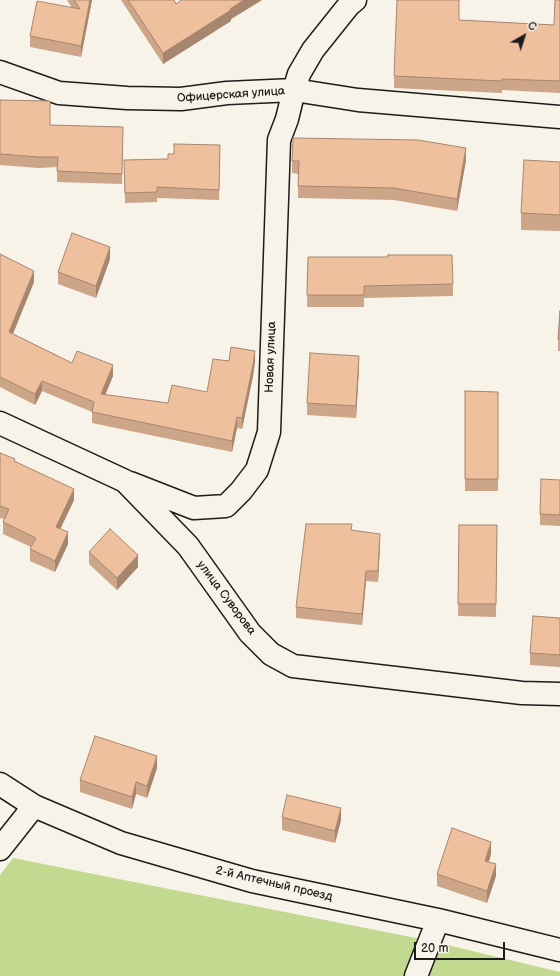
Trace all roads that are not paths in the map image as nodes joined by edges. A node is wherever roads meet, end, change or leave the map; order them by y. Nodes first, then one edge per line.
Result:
1 (355, 0) edge
2 (0, 72) edge
3 (294, 90) junction
4 (560, 117) edge
5 (0, 423) edge
6 (125, 481) junction
7 (560, 694) edge
8 (0, 784) edge
9 (34, 806) junction
10 (0, 849) edge
11 (438, 920) junction
12 (560, 950) edge
13 (416, 976) edge

1 - 3 street, Новая улица
2 - 3 street, Офицерская улица
3 - 4 street, Офицерская улица
3 - 6 street, Новая улица
5 - 6 street, улица Суворова
6 - 7 street, улица Суворова
8 - 9 street, 2-й Аптечный проезд
9 - 10 street
9 - 11 street, 2-й Аптечный проезд
11 - 12 street, 2-й Аптечный проезд
11 - 13 street

